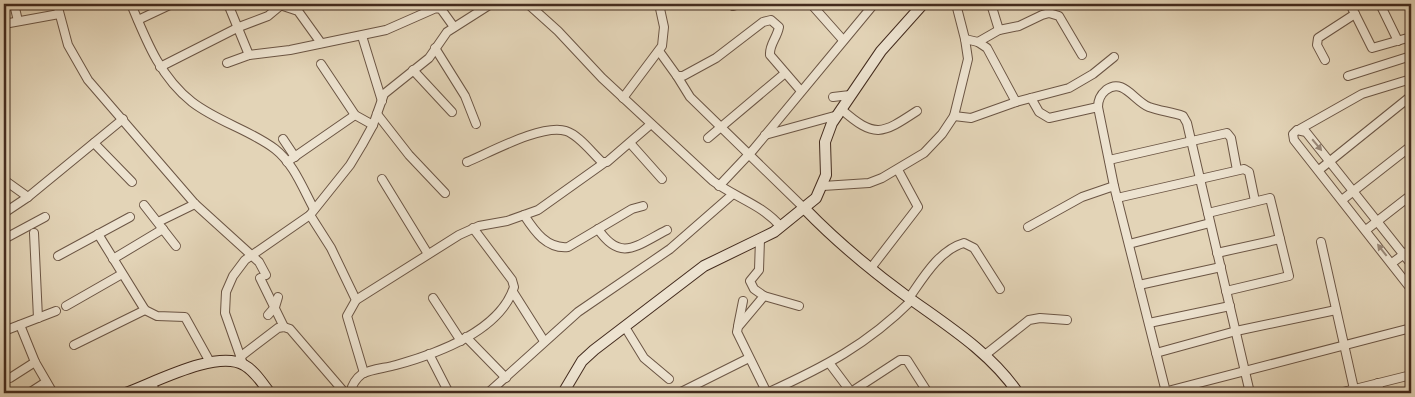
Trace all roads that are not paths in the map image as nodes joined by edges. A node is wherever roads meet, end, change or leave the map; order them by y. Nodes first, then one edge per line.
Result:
1 (14, 4) edge
2 (57, 4) edge
3 (131, 4) edge
4 (172, 4) edge
5 (228, 4) edge
6 (491, 4) edge
7 (528, 4) edge
8 (659, 4) edge
9 (730, 4) edge
10 (739, 4) edge
11 (811, 4) edge
12 (874, 4) edge
13 (923, 4) edge
14 (956, 4) edge
15 (991, 4) edge
16 (1350, 4) edge
17 (1380, 4) edge
18 (278, 5) edge
19 (59, 14) junction
20 (1355, 14) junction
21 (138, 20) junction
22 (18, 21) junction
23 (4, 24) edge
24 (239, 27) junction
25 (454, 28) junction
26 (999, 30) junction
27 (362, 36) junction
28 (1411, 37) edge
29 (965, 39) junction
30 (843, 40) junction
31 (1398, 41) junction
32 (978, 42) junction
33 (321, 43) junction
34 (434, 48) junction
35 (659, 51) junction
36 (249, 54) junction
37 (1082, 55) dead end
38 (1411, 56) edge
39 (1114, 57) dead end
40 (1325, 60) dead end
41 (227, 63) dead end
42 (321, 64) dead end
43 (160, 67) junction
44 (413, 70) junction
45 (784, 74) junction
46 (677, 76) junction
47 (1348, 76) dead end
48 (1411, 79) edge
49 (801, 91) junction
50 (850, 95) junction
51 (1411, 96) edge
52 (833, 97) dead end
53 (623, 98) junction
54 (1031, 98) junction
55 (382, 101) junction
56 (1016, 102) junction
57 (1098, 107) junction
58 (917, 111) dead end
59 (452, 112) dead end
60 (839, 112) junction
61 (377, 114) junction
62 (355, 116) junction
63 (954, 116) junction
64 (123, 119) junction
65 (476, 124) dead end
66 (651, 124) junction
67 (373, 125) junction
68 (722, 127) junction
69 (1300, 129) junction
70 (765, 135) junction
71 (708, 138) dead end
72 (283, 139) dead end
73 (1191, 142) junction
74 (94, 143) junction
75 (630, 143) junction
76 (1411, 146) edge
77 (749, 154) junction
78 (295, 156) junction
79 (1109, 160) junction
80 (1330, 161) junction
81 (287, 162) junction
82 (467, 162) dead end
83 (604, 163) junction
84 (898, 170) junction
85 (1237, 170) junction
86 (1319, 170) junction
87 (662, 179) dead end
88 (1200, 179) junction
89 (382, 180) dead end
90 (7, 182) dead end
91 (132, 182) dead end
92 (720, 186) junction
93 (823, 186) junction
94 (1114, 186) junction
95 (1354, 191) junction
96 (445, 193) dead end
97 (733, 194) junction
98 (1411, 196) edge
99 (28, 197) junction
100 (1117, 198) junction
101 (1342, 200) junction
102 (1255, 201) junction
103 (194, 204) junction
104 (144, 205) dead end
105 (643, 206) dead end
106 (805, 209) junction
107 (6, 211) dead end
108 (312, 212) junction
109 (1208, 213) junction
110 (524, 215) junction
111 (45, 217) dead end
112 (130, 217) dead end
113 (158, 222) junction
114 (1378, 222) junction
115 (1210, 223) junction
116 (781, 227) junction
117 (1028, 227) dead end
118 (473, 228) junction
119 (598, 229) junction
120 (163, 230) junction
121 (667, 230) dead end
122 (1366, 230) junction
123 (34, 233) dead end
124 (98, 234) junction
125 (4, 239) edge
126 (760, 239) junction
127 (1280, 239) junction
128 (1321, 242) dead end
129 (1129, 244) junction
130 (176, 246) dead end
131 (1411, 249) edge
132 (1217, 253) junction
133 (428, 254) junction
134 (1404, 255) junction
135 (58, 256) dead end
136 (248, 258) junction
137 (113, 259) junction
138 (1392, 263) junction
139 (1411, 264) edge
140 (1221, 267) junction
141 (871, 268) junction
142 (122, 274) junction
143 (1139, 285) junction
144 (1000, 289) dead end
145 (1411, 289) edge
146 (1226, 291) junction
147 (513, 292) junction
148 (764, 296) junction
149 (278, 297) dead end
150 (433, 298) dead end
151 (910, 299) junction
152 (356, 300) junction
153 (744, 301) dead end
154 (66, 306) dead end
155 (799, 306) dead end
156 (1230, 306) junction
157 (275, 308) junction
158 (145, 310) junction
159 (1336, 310) junction
160 (56, 311) dead end
161 (268, 314) dead end
162 (38, 318) junction
163 (1066, 320) dead end
164 (1148, 323) junction
165 (20, 325) junction
166 (284, 327) junction
167 (625, 327) junction
168 (738, 327) junction
169 (1411, 328) edge
170 (4, 331) edge
171 (1236, 332) junction
172 (463, 339) junction
173 (544, 341) junction
174 (74, 345) dead end
175 (1344, 346) junction
176 (429, 354) junction
177 (1156, 354) junction
178 (985, 355) junction
179 (749, 358) junction
180 (242, 361) junction
181 (35, 362) junction
182 (210, 362) junction
183 (830, 364) junction
184 (1245, 372) junction
185 (364, 373) junction
186 (1411, 376) edge
187 (10, 378) dead end
188 (506, 378) junction
189 (669, 379) dead end
190 (46, 382) junction
191 (1378, 383) junction
192 (151, 384) junction
193 (1354, 389) junction
194 (861, 391) edge
195 (29, 393) edge
196 (53, 393) edge
197 (128, 393) edge
198 (157, 393) edge
199 (270, 393) edge
200 (345, 393) edge
201 (350, 393) edge
202 (449, 393) edge
203 (488, 393) edge
204 (563, 393) edge
205 (679, 393) edge
206 (767, 393) edge
207 (928, 393) edge
208 (1018, 393) edge
209 (1163, 393) edge
210 (1250, 393) edge
211 (1339, 393) edge
212 (1380, 393) edge

1 - 22 street
2 - 19 street
3 - 21 street
4 - 21 street
5 - 24 street
6 - 25 street
7 - 53 street
8 - 35 street
9 - 10 street
11 - 30 street
12 - 30 street
13 - 50 main road
14 - 29 street
15 - 26 street
16 - 20 street
17 - 31 street
18 - 24 street
18 - 33 street
19 - 22 street
19 - 64 street
20 - 31 street
20 - 40 street
21 - 43 street
22 - 23 street
24 - 36 street
24 - 43 street
25 - 27 street
25 - 34 street
26 - 32 street
26 - 37 street
27 - 33 street
27 - 55 street
28 - 31 street
29 - 32 street
29 - 63 street
30 - 49 street
32 - 56 street
33 - 36 street
34 - 44 street
34 - 65 street
35 - 46 street
35 - 53 street
36 - 41 street
38 - 47 street
39 - 54 street
42 - 62 street
43 - 81 street
44 - 55 street
44 - 59 street
45 - 46 street
45 - 49 street
45 - 68 street
46 - 68 street
48 - 69 street
49 - 70 street
50 - 52 street
50 - 60 main road
51 - 80 street
53 - 66 street
54 - 56 street
54 - 57 street
55 - 61 street
56 - 63 street
57 - 73 street
57 - 79 street
58 - 60 street
60 - 70 street
60 - 93 main road
61 - 67 street
61 - 96 street
62 - 67 street
62 - 78 street
63 - 84 street
64 - 74 street
64 - 103 street
66 - 75 street
66 - 92 street
67 - 108 street
68 - 71 street
68 - 77 street
69 -> 80 street
69 - 86 street
70 - 77 street
72 - 78 street
73 - 79 street
73 - 85 street
73 - 88 street
74 - 91 street
74 - 99 street
75 - 83 street
75 - 87 street
76 - 95 street
77 - 92 street
77 - 106 street
78 - 81 street
79 - 94 street
80 - 86 street
80 - 95 street
81 - 108 street
82 - 83 street
83 - 110 street
84 - 93 street
84 - 141 street
85 - 88 street
85 - 102 street
86 - 101 street
88 - 100 street
88 - 109 street
89 - 133 street
90 - 99 street
92 - 97 street
93 - 106 main road
94 - 100 street
94 - 117 street
95 - 101 street
95 - 114 street
97 - 116 street
97 - 173 street
98 - 114 street
99 - 107 street
100 - 129 street
101 - 122 street
102 - 109 street
102 - 127 street
103 - 113 street
103 - 136 street
104 - 113 street
105 - 119 street
106 - 116 main road
106 - 141 main road
108 - 136 street
108 - 152 street
109 - 115 street
110 - 118 street
110 - 119 street
111 - 125 street
112 - 124 street
113 - 120 street
114 - 122 street
114 - 134 street
115 - 129 street
115 - 132 street
116 - 126 main road
118 - 133 street
118 - 147 street
119 - 121 street
120 - 130 street
120 - 137 street
138 -> 122 street
123 - 162 street
124 - 135 street
124 - 137 street
126 - 148 street
126 - 167 main road
127 - 132 street
127 - 146 street
128 - 159 street
129 - 143 street
131 - 134 street
132 - 140 street
133 - 152 street
134 - 138 street
134 - 139 street
136 - 157 street
136 - 180 street
137 - 142 street
138 - 145 street
140 - 143 street
140 - 146 street
141 - 151 main road
142 - 154 street
142 - 158 street
143 - 164 street
144 - 151 street
146 - 156 street
147 - 172 street
147 - 173 street
148 - 155 street
148 - 168 street
149 - 157 street
150 - 172 street
151 - 178 main road
151 - 183 street
152 - 185 street
153 - 168 street
156 - 164 street
156 - 171 street
157 - 161 street
157 - 166 street
158 - 174 street
158 - 182 street
159 - 171 street
159 - 175 street
160 - 162 street
162 - 165 street
163 - 178 street
164 - 177 street
165 - 170 street
165 - 181 street
166 - 180 street
166 - 200 street
167 - 189 street
167 - 204 main road
168 - 179 street
169 - 175 street
171 - 177 street
171 - 184 street
172 - 176 street
172 - 188 street
173 - 188 street
175 - 184 street
175 - 193 street
176 - 185 street
176 - 202 street
177 - 209 street
178 - 208 main road
179 - 205 street
179 - 206 street
180 - 182 main road
180 - 199 main road
181 - 187 street
181 - 190 street
182 - 192 main road
183 - 194 street
183 - 206 street
184 - 209 street
184 - 210 street
185 - 201 street
186 - 191 street
188 - 203 street
190 - 195 street
190 - 196 street
191 - 193 street
191 - 212 street
192 - 197 main road
192 - 198 street
193 - 211 street
194 - 207 street

